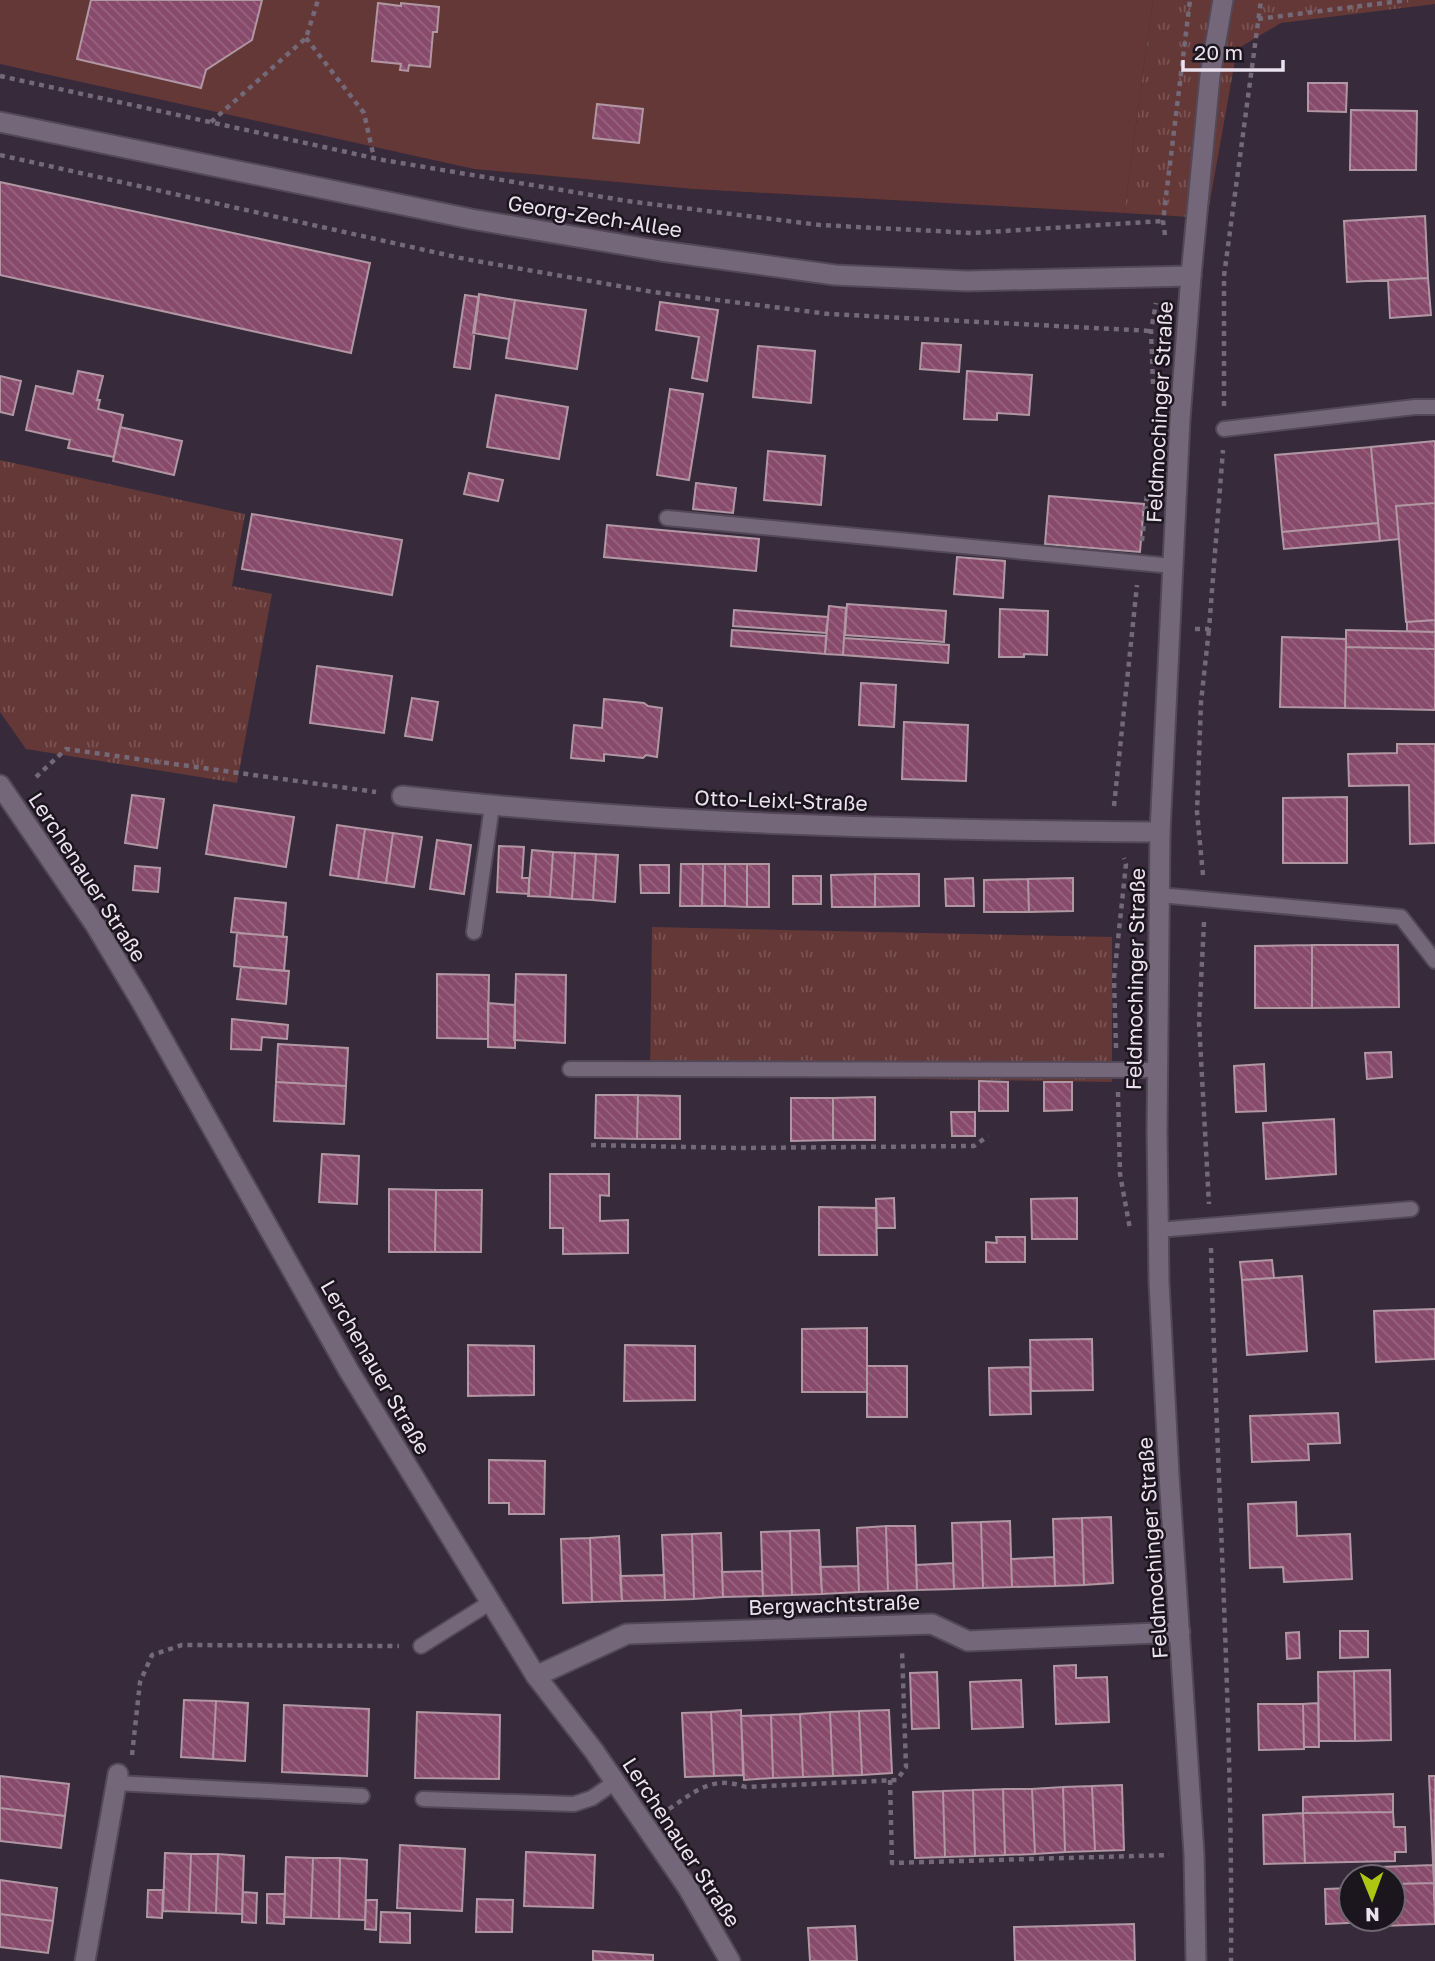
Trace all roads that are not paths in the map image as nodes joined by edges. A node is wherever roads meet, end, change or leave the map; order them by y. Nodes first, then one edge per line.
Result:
1 (1223, 0) edge
2 (0, 122) edge
3 (1191, 276) junction
4 (1435, 407) edge
5 (1224, 429) road end
6 (667, 519) dead end
7 (1173, 566) junction
8 (0, 785) edge
9 (401, 796) road end
10 (492, 806) junction
11 (1160, 832) junction
12 (1159, 895) junction
13 (474, 932) dead end
14 (1435, 961) edge
15 (570, 1069) dead end
16 (1157, 1070) junction
17 (1411, 1209) dead end
18 (1158, 1230) junction
19 (491, 1602) junction
20 (1180, 1632) junction
21 (421, 1646) road end
22 (536, 1676) junction
23 (117, 1779) joint
24 (615, 1782) junction
25 (362, 1796) dead end
26 (423, 1799) dead end
27 (85, 1961) edge
28 (730, 1961) edge
29 (1196, 1961) edge

1 - 3 main road, Feldmochinger Straße
2 - 3 main road, Georg-Zech-Allee
3 - 7 main road, Feldmochinger Straße
4 - 5 lane
6 - 7 lane
7 - 11 main road, Feldmochinger Straße
8 - 19 main road, Lerchenauer Straße
9 - 10 main road, Otto-Leixl-Straße
10 - 11 main road, Otto-Leixl-Straße
10 - 13 lane
11 - 12 main road, Feldmochinger Straße
12 - 14 lane
12 - 16 main road, Feldmochinger Straße
15 - 16 lane
16 - 18 main road, Feldmochinger Straße
17 - 18 lane
18 - 20 main road, Feldmochinger Straße
19 - 21 lane
19 - 22 main road, Lerchenauer Straße
20 - 22 main road, Bergwachtstraße
20 - 29 main road, Feldmochinger Straße
22 - 24 main road, Lerchenauer Straße
23 - 25 lane
23 - 27 main road
24 - 26 lane
24 - 28 main road, Lerchenauer Straße

